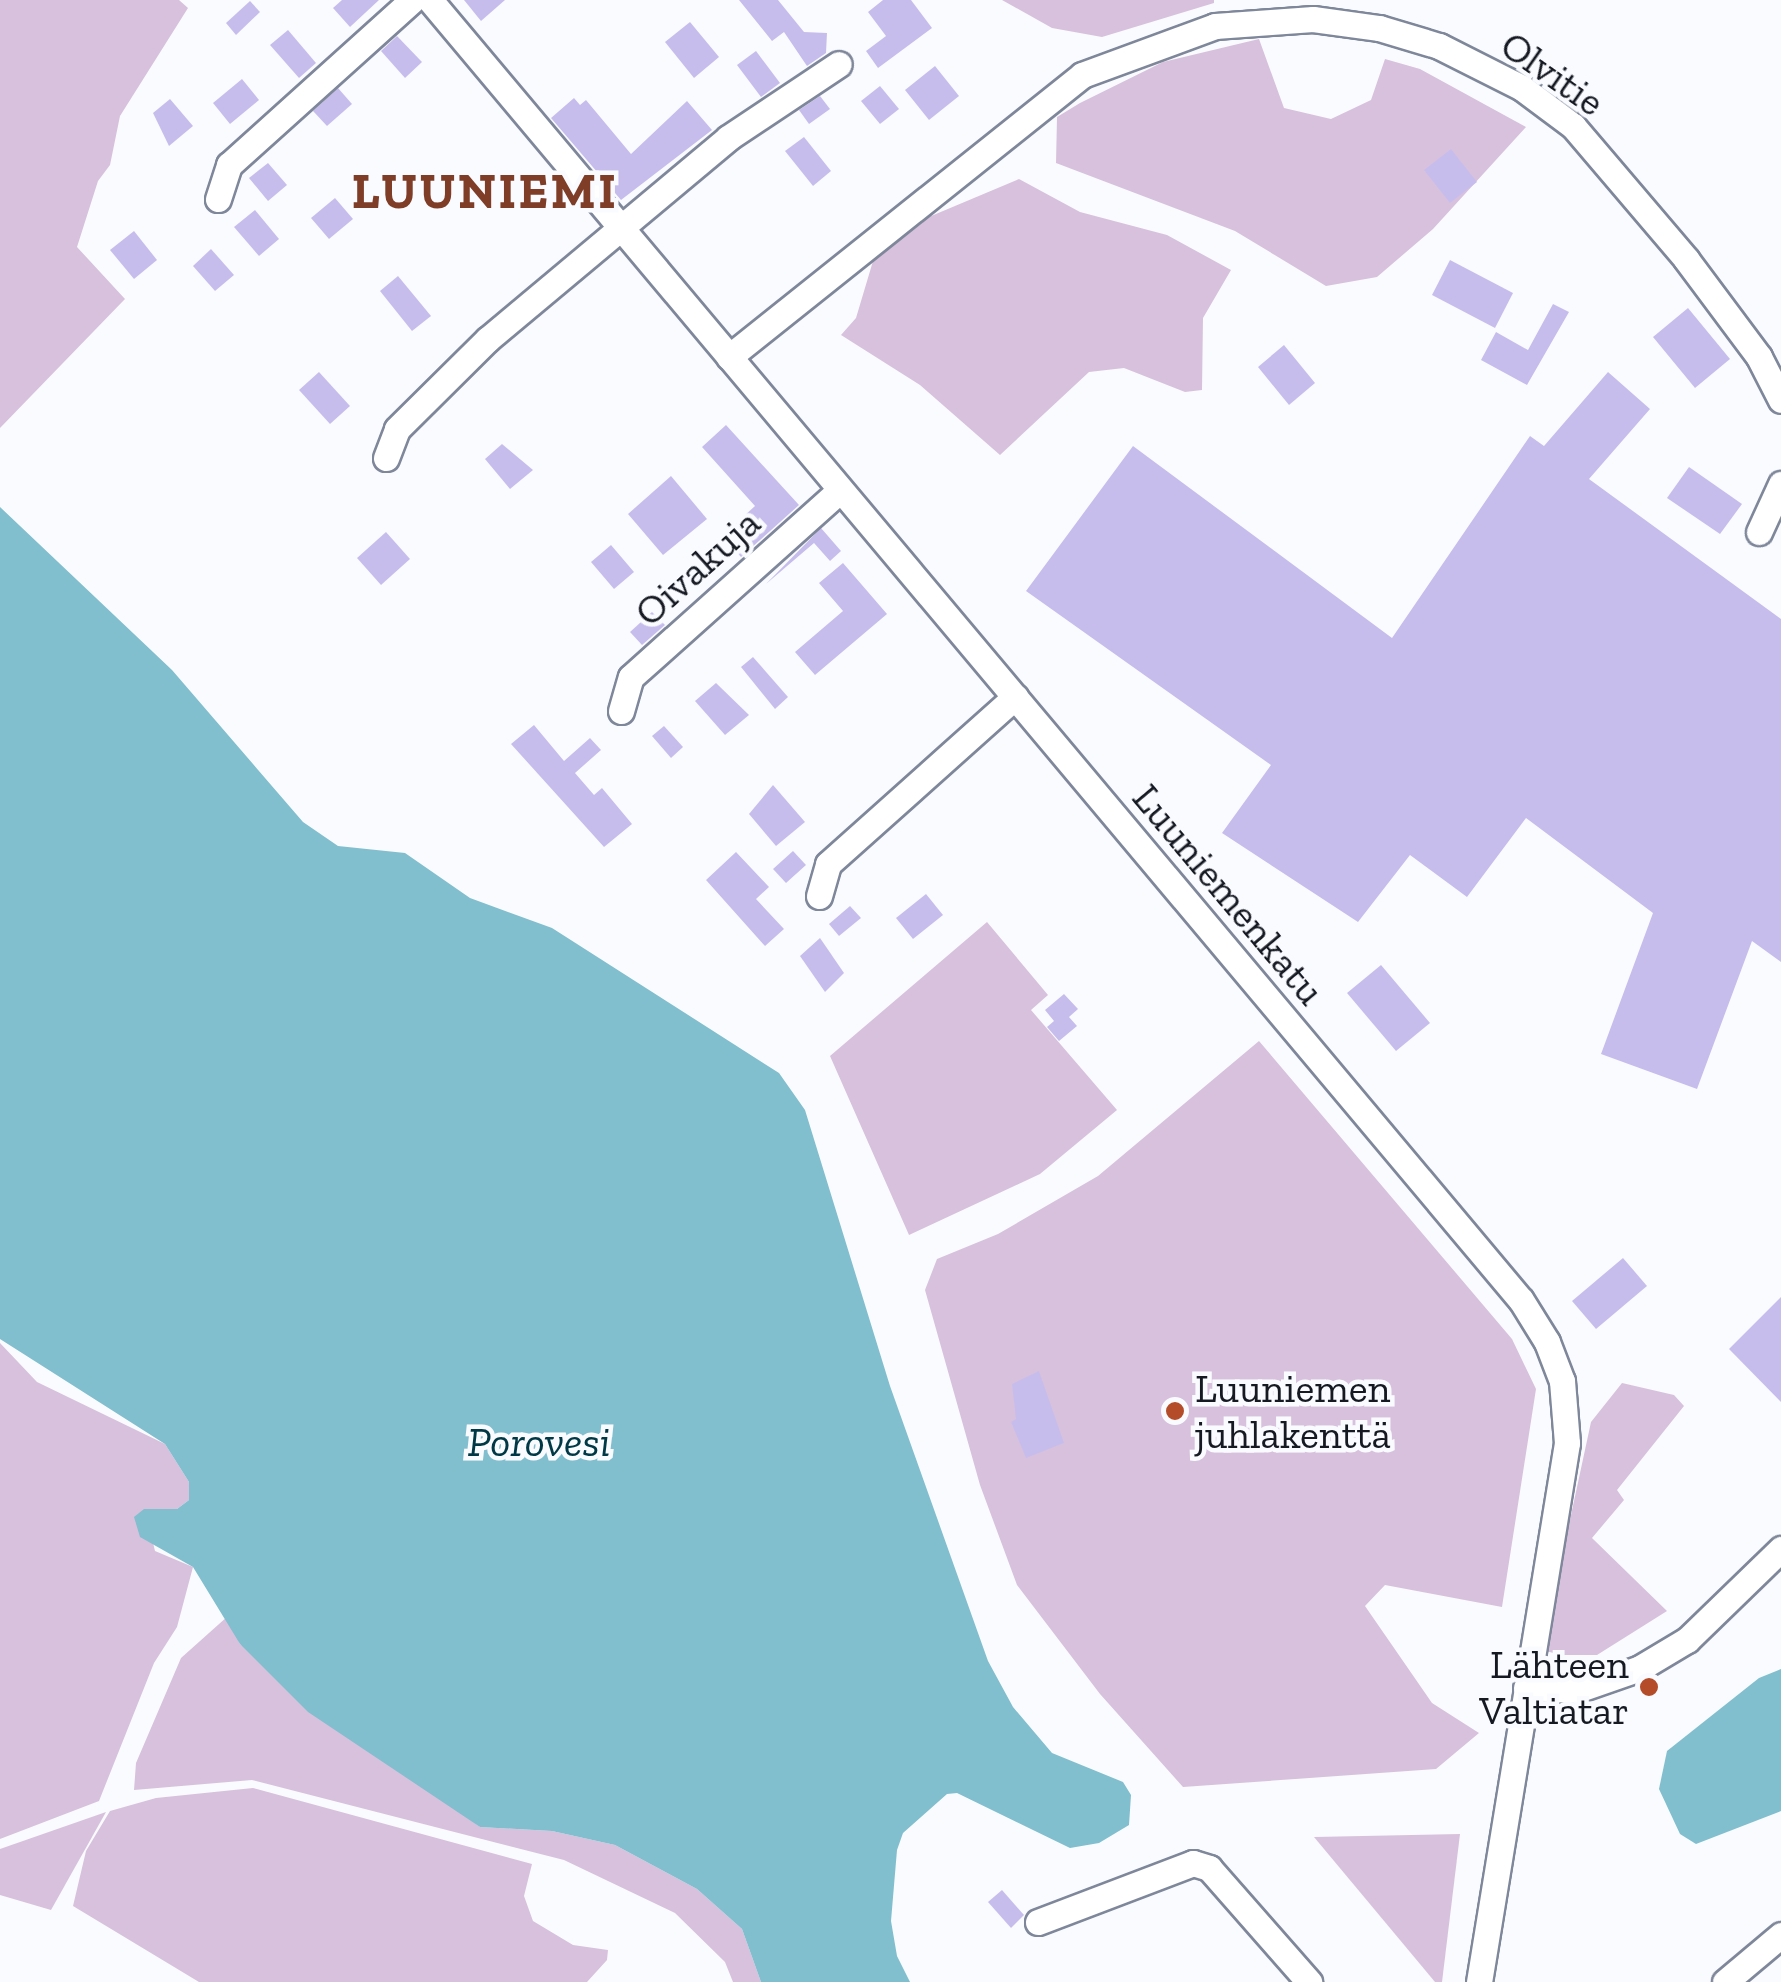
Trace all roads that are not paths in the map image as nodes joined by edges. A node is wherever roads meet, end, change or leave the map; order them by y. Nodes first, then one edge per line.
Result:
1 (412, 0) edge
2 (430, 0) edge
3 (839, 64) dead end
4 (218, 199) dead end
5 (620, 228) junction
6 (729, 357) junction
7 (1781, 400) edge
8 (386, 458) dead end
9 (1781, 484) edge
10 (840, 490) junction
11 (1760, 532) dead end
12 (1015, 697) junction
13 (622, 712) dead end
14 (818, 896) dead end
15 (1781, 1549) edge
16 (1526, 1688) junction
17 (1038, 1922) dead end
18 (1781, 1935) edge
19 (1308, 1982) edge
20 (1479, 1982) edge
21 (1725, 1982) edge

1 - 4 street
2 - 5 street, Luuniemenkatu
3 - 5 street
5 - 6 street, Luuniemenkatu
5 - 8 street
6 - 7 street, Olvitie
6 - 10 street, Luuniemenkatu
9 - 11 street
10 - 12 street, Luuniemenkatu
10 - 13 street, Oivakuja
12 - 14 street
12 - 16 street, Luuniemenkatu
15 - 16 street
16 - 20 street, Luuniemenkatu
17 - 19 street
18 - 21 street

